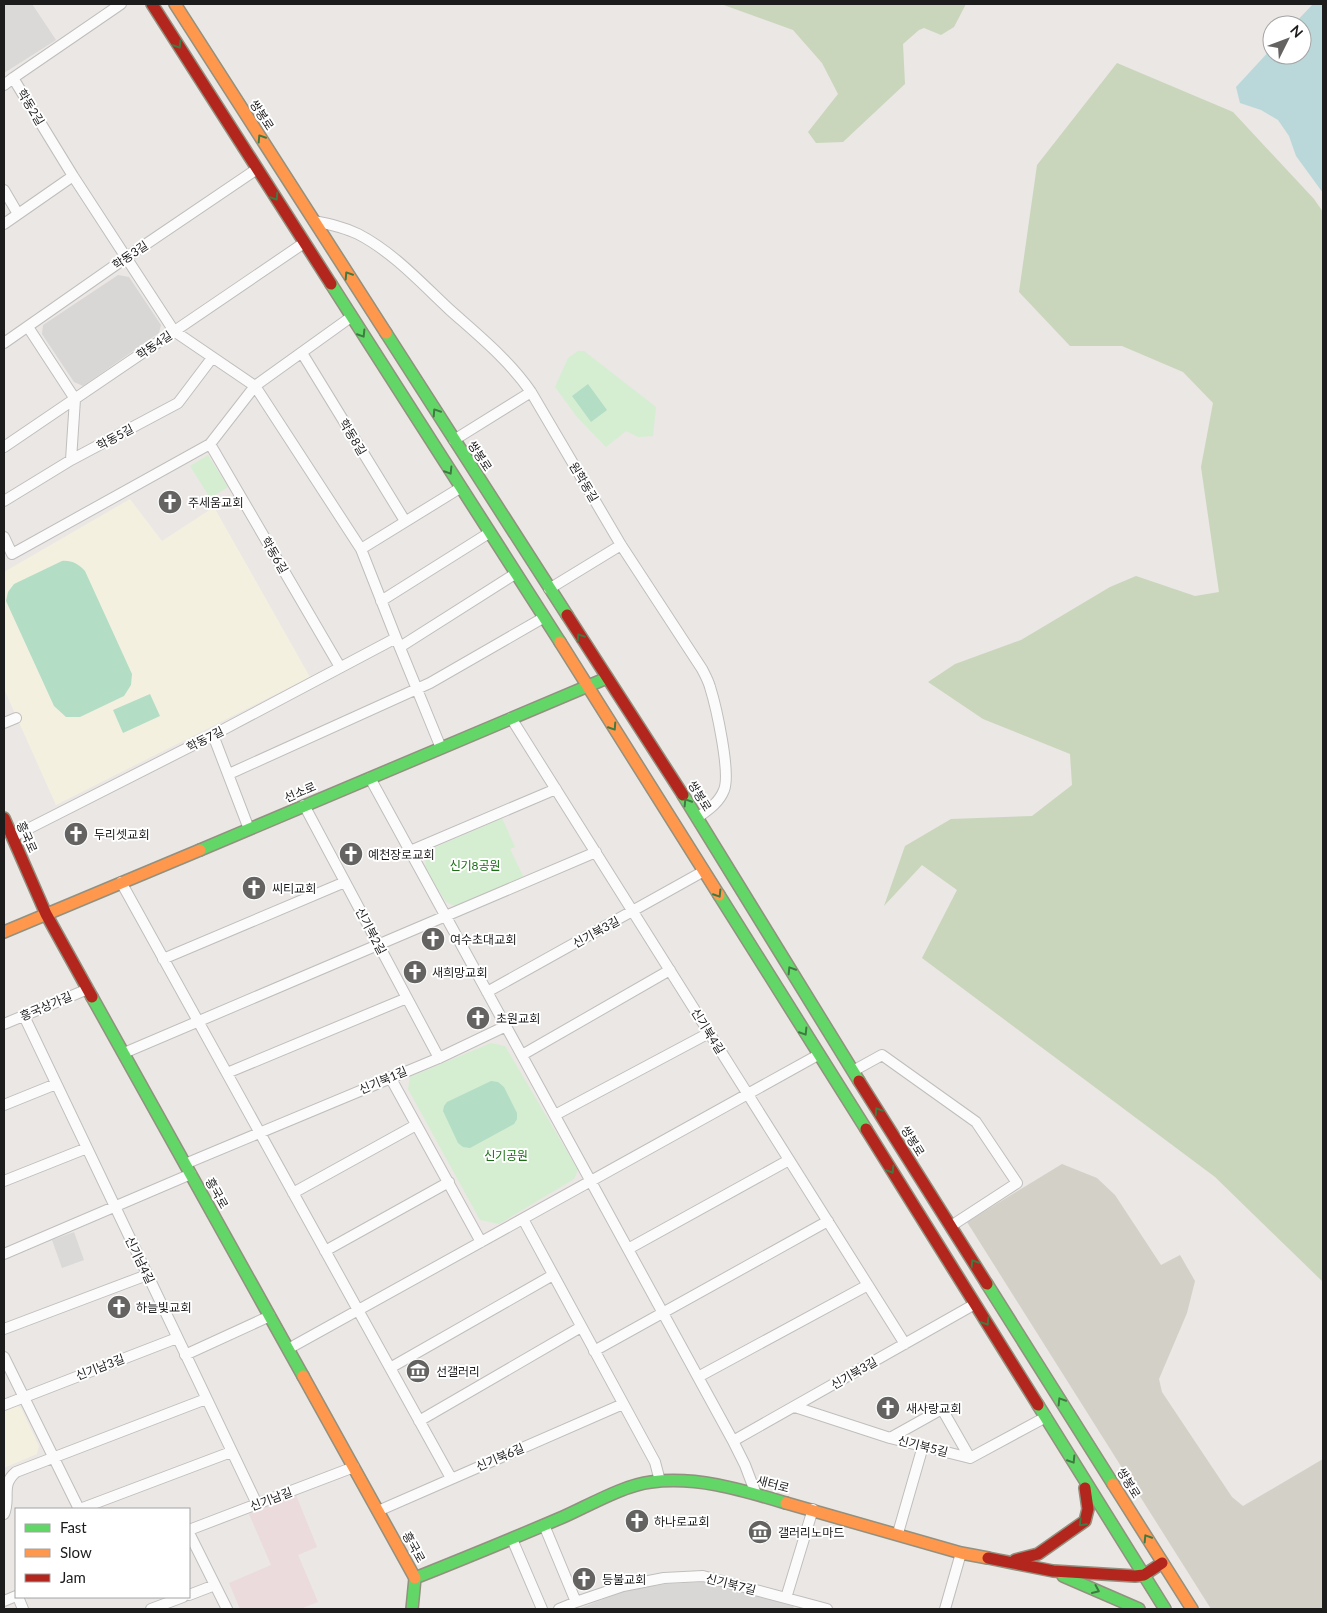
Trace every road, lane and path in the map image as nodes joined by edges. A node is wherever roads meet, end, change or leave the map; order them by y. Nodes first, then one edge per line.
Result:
1 (121, 4) edge
2 (152, 4) edge
3 (175, 4) edge
4 (13, 78) junction
5 (4, 84) edge
6 (257, 169) junction
7 (73, 176) junction
8 (4, 190) edge
9 (18, 214) junction
10 (314, 221) junction
11 (4, 224) edge
12 (304, 243) junction
13 (127, 257) junction
14 (352, 317) junction
15 (28, 327) junction
16 (174, 331) junction
17 (4, 343) edge
18 (302, 353) junction
19 (212, 358) junction
20 (255, 386) junction
21 (531, 392) junction
22 (75, 399) junction
23 (454, 440) junction
24 (210, 444) junction
25 (4, 447) edge
26 (71, 460) junction
27 (460, 488) junction
28 (4, 501) edge
29 (405, 521) junction
30 (489, 534) junction
31 (4, 537) edge
32 (622, 545) junction
33 (361, 548) junction
34 (515, 574) junction
35 (549, 589) junction
36 (381, 601) junction
37 (543, 618) junction
38 (398, 642) junction
39 (340, 667) junction
40 (606, 678) junction
41 (587, 686) junction
42 (417, 688) junction
43 (16, 718) dead end
44 (511, 718) junction
45 (4, 723) edge
46 (213, 735) junction
47 (441, 748) junction
48 (229, 774) junction
49 (370, 778) junction
50 (556, 789) junction
51 (304, 805) junction
52 (4, 818) edge
53 (697, 818) junction
54 (249, 828) junction
55 (12, 837) junction
56 (410, 851) junction
57 (596, 852) junction
58 (704, 871) junction
59 (121, 882) junction
60 (345, 882) junction
61 (633, 912) junction
62 (46, 914) junction
63 (446, 916) junction
64 (4, 932) edge
65 (378, 945) junction
66 (163, 959) junction
67 (670, 970) junction
68 (88, 989) junction
69 (487, 992) junction
70 (407, 998) junction
71 (24, 1016) junction
72 (198, 1021) junction
73 (4, 1024) edge
74 (506, 1026) junction
75 (710, 1033) junction
76 (124, 1053) junction
77 (522, 1055) junction
78 (818, 1055) junction
79 (438, 1058) junction
80 (853, 1071) junction
81 (227, 1073) junction
82 (390, 1078) junction
83 (56, 1084) junction
84 (748, 1094) junction
85 (4, 1105) edge
86 (555, 1115) junction
87 (416, 1125) junction
88 (260, 1132) junction
89 (87, 1148) junction
90 (789, 1160) junction
91 (188, 1169) junction
92 (4, 1181) edge
93 (591, 1181) junction
94 (449, 1182) junction
95 (293, 1193) junction
96 (114, 1206) junction
97 (523, 1219) junction
98 (828, 1221) junction
99 (951, 1226) junction
100 (481, 1242) junction
101 (628, 1249) junction
102 (325, 1251) junction
103 (4, 1254) edge
104 (147, 1275) junction
105 (553, 1275) junction
106 (868, 1285) junction
107 (975, 1304) junction
108 (358, 1311) junction
109 (663, 1312) junction
110 (270, 1316) junction
111 (581, 1327) junction
112 (4, 1330) edge
113 (177, 1338) junction
114 (905, 1344) junction
115 (288, 1349) junction
116 (594, 1351) junction
117 (185, 1355) junction
118 (4, 1357) edge
119 (390, 1368) junction
120 (698, 1376) junction
121 (23, 1396) junction
122 (206, 1399) junction
123 (4, 1404) edge
124 (623, 1404) junction
125 (795, 1407) junction
126 (1046, 1417) junction
127 (419, 1421) junction
128 (890, 1438) junction
129 (734, 1441) junction
130 (923, 1446) junction
131 (231, 1452) junction
132 (53, 1457) junction
133 (970, 1458) junction
134 (354, 1467) junction
135 (451, 1478) junction
136 (1083, 1478) junction
137 (660, 1481) junction
138 (756, 1494) junction
139 (256, 1504) junction
140 (79, 1508) edge
141 (83, 1508) edge
142 (813, 1509) junction
143 (378, 1511) junction
144 (4, 1514) edge
145 (544, 1525) junction
146 (190, 1532) edge
147 (190, 1534) edge
148 (898, 1534) junction
149 (512, 1538) junction
150 (961, 1553) junction
151 (1005, 1560) junction
152 (1162, 1563) junction
153 (1053, 1571) junction
154 (1144, 1575) junction
155 (415, 1578) junction
156 (215, 1584) junction
157 (190, 1594) edge
158 (180, 1598) edge
159 (786, 1598) junction
160 (576, 1602) junction
161 (151, 1609) edge
162 (227, 1609) edge
163 (412, 1609) edge
164 (542, 1609) edge
165 (559, 1609) edge
166 (827, 1609) edge
167 (945, 1609) edge
168 (1140, 1609) edge
169 (1165, 1609) edge
170 (1192, 1609) edge

1 - 4 street, 학동2길
2 -> 6 street
10 -> 3 street, 쌍봉로
4 - 5 street
4 - 7 street, 학동2길
6 -> 12 street
6 - 13 street, 학동3길
7 - 9 street
7 - 13 street, 학동2길
8 - 9 street
9 - 11 street
10 - 21 street, 원학동길
23 -> 10 street, 쌍봉로
12 - 14 street
12 - 16 street, 학동4길
13 - 15 street, 학동3길
13 - 16 street, 학동2길
14 - 18 street
14 -> 27 street
15 - 17 street, 학동3길
15 - 22 street
16 - 19 street
16 - 22 street, 학동4길
18 - 20 street
18 - 29 street, 학동8길
19 - 20 street
19 - 26 street, 학동5길
20 - 24 street
20 - 33 street
21 - 23 street
21 - 32 street, 원학동길
22 - 25 street, 학동4길
22 - 26 street
23 - 35 street, 쌍봉로
24 - 31 street
24 - 39 street, 학동6길
26 - 28 street, 학동5길
27 - 29 street
27 - 30 street
29 - 33 street
30 - 34 street
30 - 36 street
32 - 35 street
32 - 53 street, 원학동길
33 - 36 street
34 - 37 street
34 - 38 street
40 -> 35 street, 쌍봉로
36 - 38 street
37 - 41 street
37 - 42 street
38 - 39 street, 학동7길
38 - 42 street
39 - 46 street, 학동7길
40 - 41 street, 선소로
53 -> 40 street, 쌍봉로
41 - 44 street, 선소로
41 -> 58 street
42 - 47 street
42 - 48 street
43 - 45 street
44 - 47 street, 선소로
44 - 50 street, 신기북4길
46 - 48 street
46 - 55 street, 학동7길
47 - 49 street, 선소로
48 - 54 street
49 - 51 street, 선소로
49 - 56 street
50 - 56 street
50 - 57 street, 신기북4길
51 - 54 street, 선소로
51 - 60 street, 신기북2길
52 - 55 street, 흥국로
80 -> 53 street, 쌍봉로
54 - 59 street, 선소로
55 - 62 street, 흥국로
56 - 63 street
57 - 61 street, 신기북4길
57 - 63 street
58 - 61 street, 신기북3길
58 -> 78 street
59 - 62 street, 선소로
59 - 66 street
60 - 65 street, 신기북2길
60 - 66 street
61 - 67 street, 신기북4길
61 - 69 street, 신기북3길
62 - 64 street, 선소로
62 - 68 street, 흥국로
63 - 65 street
63 - 69 street
65 - 70 street, 신기북2길
65 - 72 street
66 - 72 street
67 - 75 street, 신기북4길
67 - 77 street
68 - 71 street, 흥국상가길
68 - 76 street, 흥국로
69 - 74 street
70 - 79 street, 신기북2길
70 - 81 street
71 - 73 street, 흥국상가길
71 - 83 street, 신기남4길
72 - 76 street
72 - 81 street
74 - 77 street
74 - 79 street, 신기북1길
75 - 84 street, 신기북4길
75 - 86 street
76 - 91 street, 흥국로
77 - 86 street
78 - 84 street
78 -> 107 street
79 - 82 street, 신기북1길
99 -> 80 street, 쌍봉로
80 - 99 street
81 - 88 street
82 - 87 street
82 - 88 street, 신기북1길
83 - 85 street
83 - 89 street, 신기남4길
84 - 90 street, 신기북4길
84 - 93 street
86 - 93 street
87 - 94 street
87 - 95 street
88 - 91 street, 신기북1길
88 - 95 street
89 - 92 street
89 - 96 street, 신기남4길
90 - 98 street, 신기북4길
90 - 101 street
91 - 96 street, 신기북1길
91 - 110 street, 흥국로
93 - 97 street
93 - 101 street
94 - 100 street
94 - 102 street
95 - 102 street
96 - 103 street
96 - 104 street, 신기남4길
97 - 100 street
97 - 105 street
98 - 106 street, 신기북4길
98 - 109 street
152 -> 99 street, 쌍봉로
100 - 108 street
101 - 109 street
102 - 108 street
104 - 112 street
104 - 113 street, 신기남4길
105 - 111 street
105 - 119 street
106 - 114 street, 신기북4길
106 - 120 street
107 - 114 street, 신기북3길
107 -> 126 street
108 - 115 street
108 - 119 street
109 - 116 street
109 - 120 street
110 - 115 street, 흥국로
110 - 117 street
111 - 116 street
111 - 127 street
113 - 117 street, 신기남4길
113 - 121 street, 신기남3길
114 - 125 street, 신기북3길
115 - 134 street, 흥국로
116 - 124 street
117 - 122 street, 신기남4길
118 - 121 street
119 - 127 street
120 - 129 street
121 - 123 street, 신기남3길
121 - 132 street
122 - 131 street, 신기남4길
122 - 132 street
124 - 135 street, 신기북6길
124 - 137 street
125 - 128 street, 신기북5길
125 - 129 street, 신기북3길
126 - 133 street
126 -> 136 street
127 - 135 street
128 - 130 street, 신기북5길
128 - 133 street
129 - 138 street
130 - 133 street, 신기북5길
130 - 148 street
131 - 139 street, 신기남4길
131 - 141 street
132 - 140 street
132 - 144 street
134 - 139 street, 신기남길
134 - 143 street, 흥국로
135 - 143 street, 신기북6길
136 -> 151 street
136 - 154 street
137 - 138 street, 새터로
137 - 145 street, 새터로
138 - 142 street, 새터로
139 - 146 street, 신기남길
142 - 148 street, 새터로
142 - 159 street
143 - 155 street, 흥국로
145 - 149 street, 새터로
145 - 160 street
147 - 156 street
148 - 150 street, 새터로
149 - 155 street, 새터로
149 - 164 street
150 - 151 street, 새터로
150 - 167 street
151 - 153 street, 새터로
152 - 154 street
152 - 170 street, 쌍봉로
153 - 154 street, 새터로
153 -> 168 street
154 - 169 street
155 - 163 street
156 - 157 street
156 - 162 street
158 - 161 street
159 - 160 street, 신기북7길
159 - 166 street, 신기북7길
160 - 165 street, 신기북7길

